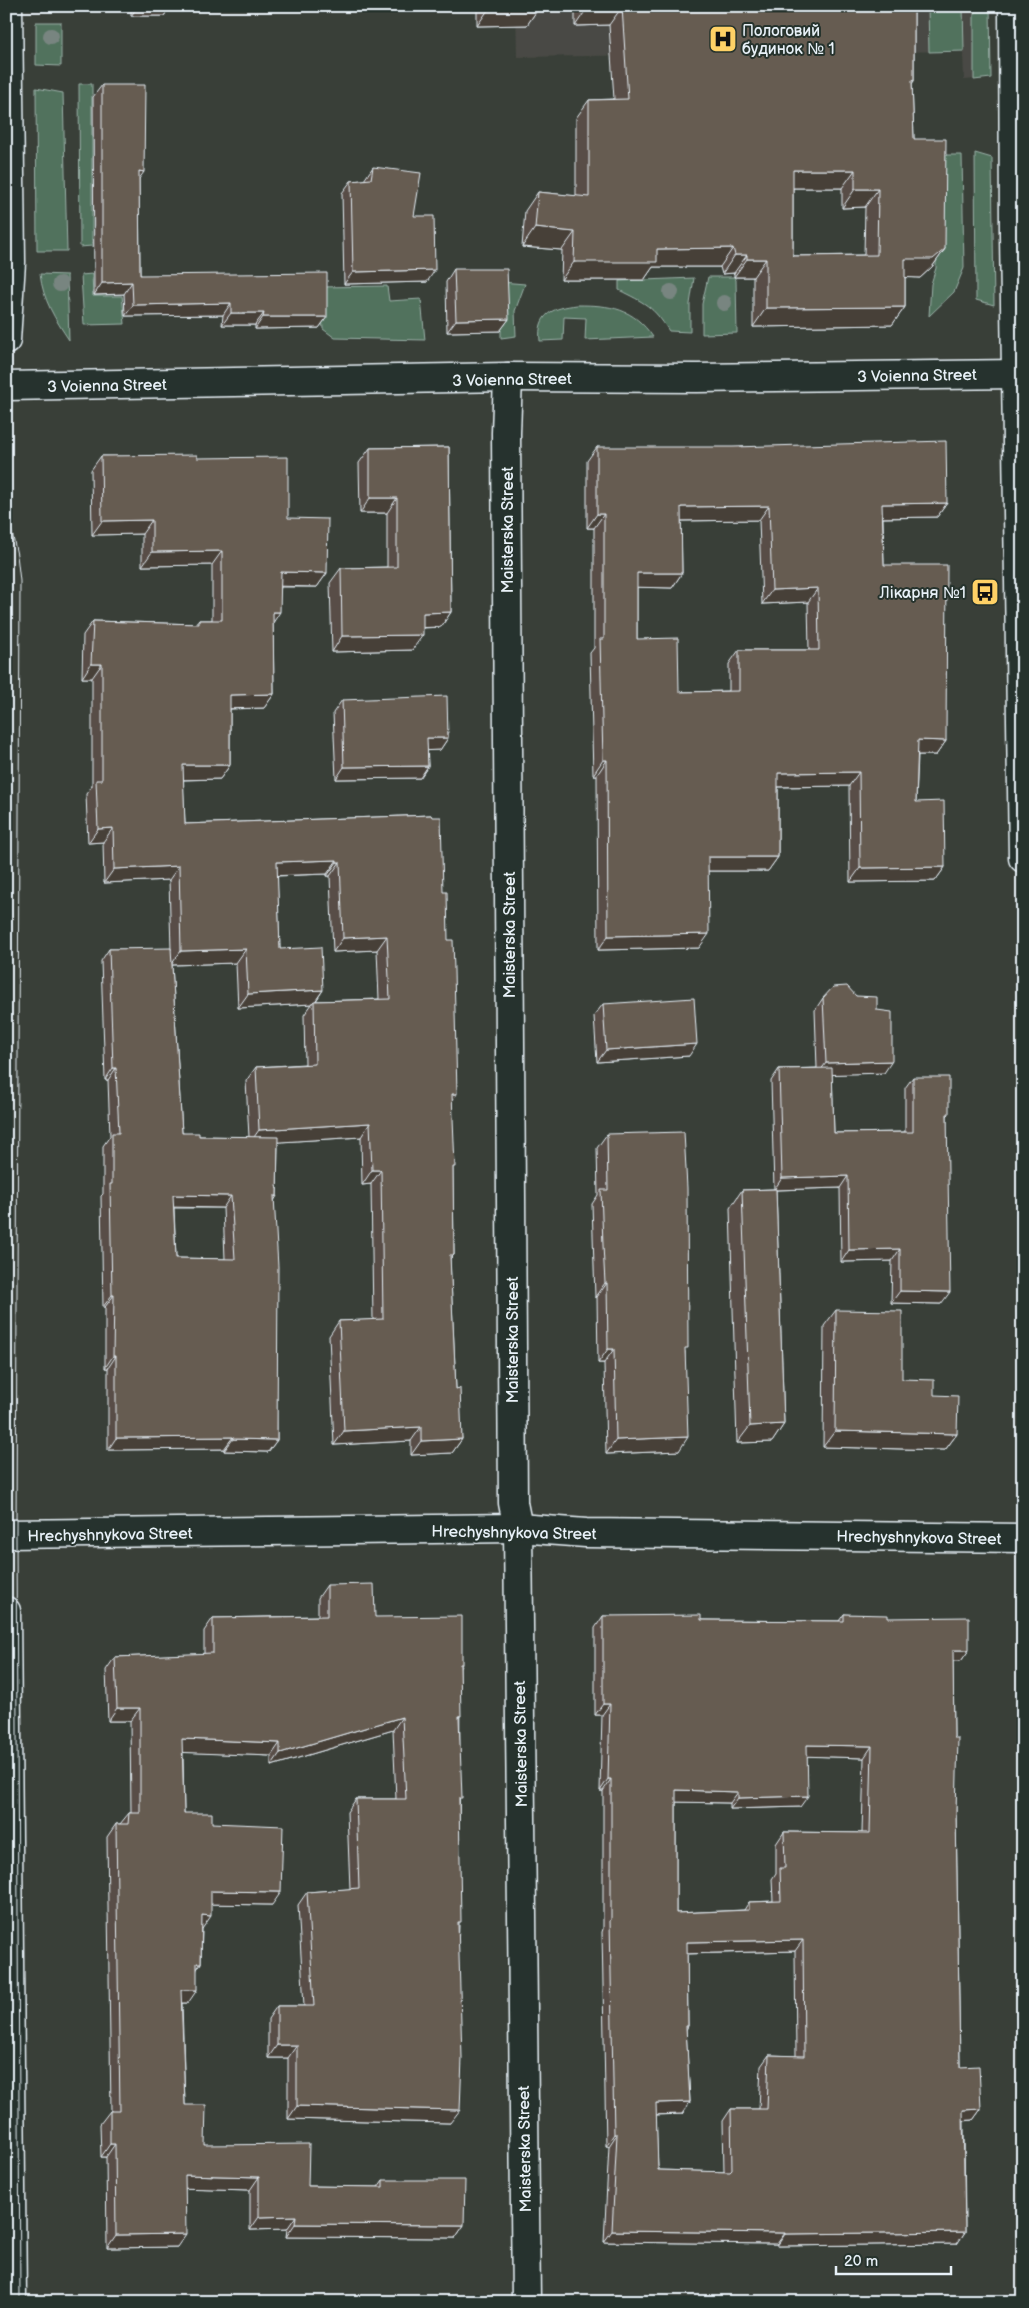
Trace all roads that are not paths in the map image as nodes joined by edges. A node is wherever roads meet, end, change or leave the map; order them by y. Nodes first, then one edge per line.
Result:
1 (8, 6) edge
2 (1013, 6) edge
3 (6, 340) edge
4 (1017, 374) junction
5 (508, 377) junction
6 (6, 386) edge
7 (1023, 858) edge
8 (518, 1528) junction
9 (6, 1534) edge
10 (1023, 1538) edge
11 (6, 1611) edge
12 (12, 2302) edge
13 (526, 2302) edge

1 - 3 street
2 - 4 street
4 - 5 street, 3 Voienna Street
4 - 7 street
5 - 6 street, 3 Voienna Street
5 - 8 street, Maisterska Street
8 - 9 street, Hrechyshnykova Street
8 - 10 street, Hrechyshnykova Street
8 - 13 street, Maisterska Street
11 - 12 street

